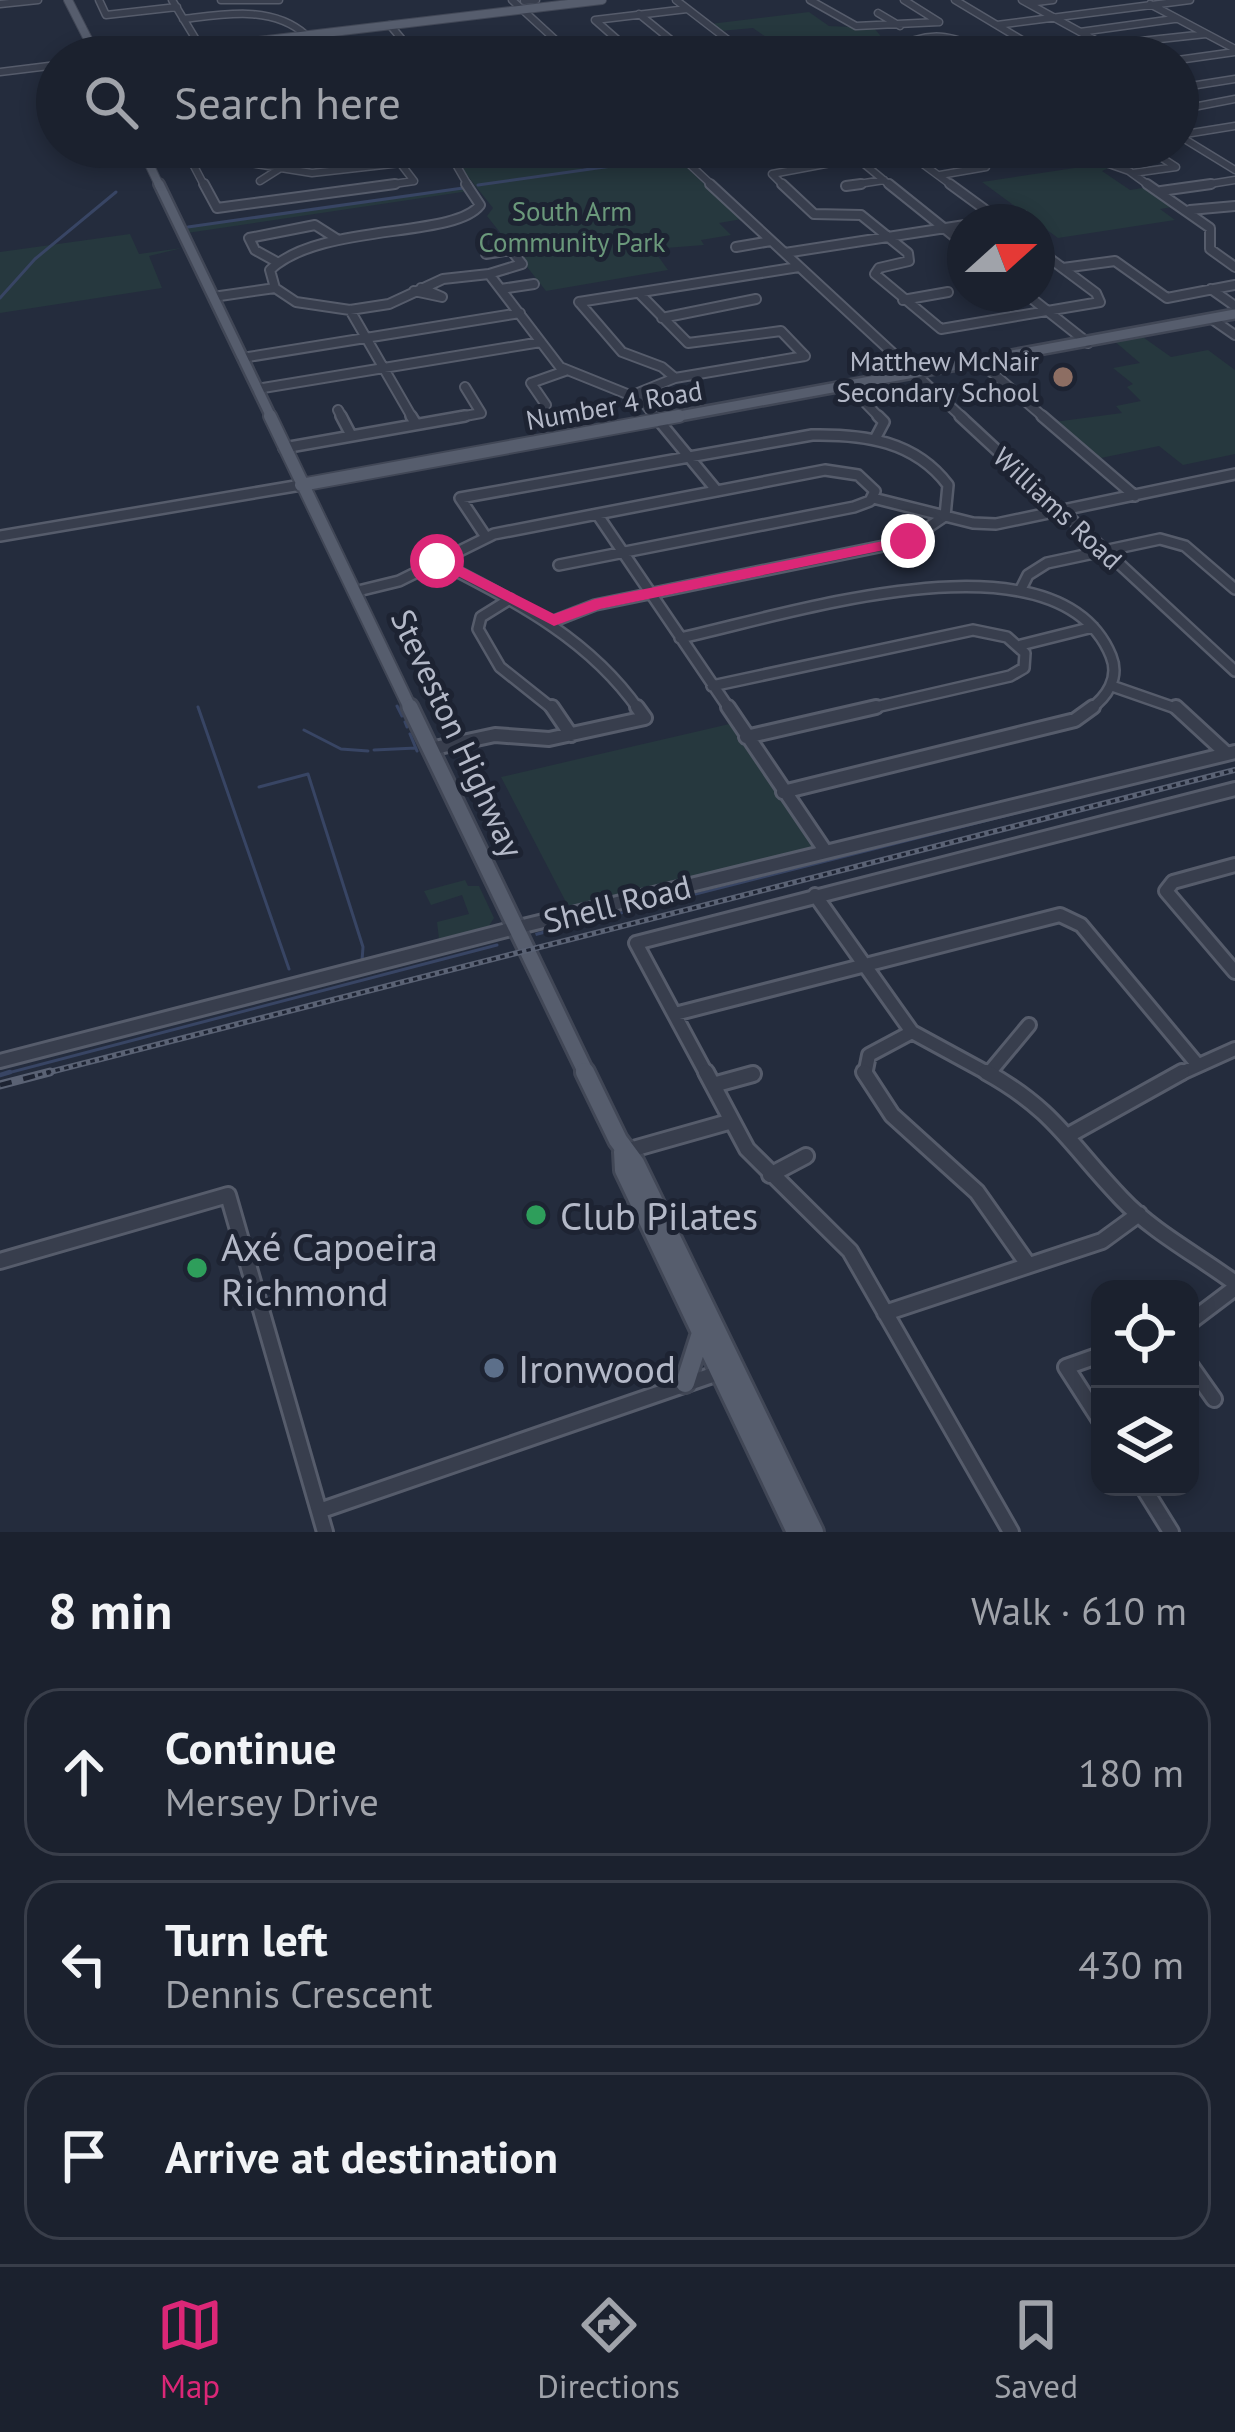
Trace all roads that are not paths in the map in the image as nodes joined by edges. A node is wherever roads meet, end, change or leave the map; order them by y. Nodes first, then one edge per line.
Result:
1 (38, 0) edge
2 (68, 0) edge
3 (115, 0) edge
4 (221, 0) edge
5 (281, 0) edge
6 (512, 0) edge
7 (536, 0) edge
8 (602, 0) edge
9 (676, 0) edge
10 (810, 0) edge
11 (904, 0) edge
12 (955, 0) edge
13 (1053, 0) edge
14 (1141, 0) edge
15 (1190, 0) edge
16 (99, 1) edge
17 (1025, 2) edge
18 (0, 4) edge
19 (174, 4) edge
20 (523, 5) edge
21 (1151, 5) junction
22 (687, 9) junction
23 (288, 13) junction
24 (878, 13) dead end
25 (639, 14) junction
26 (1054, 18) junction
27 (184, 19) junction
28 (1178, 19) junction
29 (389, 25) junction
30 (900, 26) junction
31 (997, 26) junction
32 (1080, 32) junction
33 (1206, 34) junction
34 (306, 35) junction
35 (86, 36) edge
36 (194, 36) edge
37 (297, 36) edge
38 (399, 36) edge
39 (552, 36) edge
40 (613, 36) edge
41 (666, 36) edge
42 (722, 36) edge
43 (1015, 36) edge
44 (1086, 36) edge
45 (1190, 36) edge
46 (1235, 50) edge
47 (1199, 56) edge
48 (36, 68) edge
49 (0, 72) edge
50 (1235, 79) edge
51 (1214, 82) junction
52 (1199, 84) edge
53 (1235, 96) edge
54 (1199, 105) edge
55 (1235, 126) edge
56 (1199, 132) edge
57 (1199, 148) edge
58 (151, 168) edge
59 (195, 168) edge
60 (273, 168) edge
61 (367, 168) edge
62 (405, 168) edge
63 (458, 168) edge
64 (694, 168) edge
65 (786, 168) edge
66 (871, 168) edge
67 (928, 168) edge
68 (980, 168) edge
69 (1119, 168) edge
70 (1169, 168) edge
71 (279, 169) junction
72 (1235, 170) edge
73 (1133, 173) junction
74 (940, 175) junction
75 (884, 180) junction
76 (1235, 180) edge
77 (260, 181) dead end
78 (846, 186) dead end
79 (1161, 191) junction
80 (978, 204) edge
81 (1235, 206) edge
82 (428, 209) dead end
83 (1190, 210) junction
84 (376, 218) dead end
85 (439, 223) junction
86 (947, 227) edge
87 (944, 228) junction
88 (947, 230) edge
89 (386, 231) junction
90 (888, 237) junction
91 (337, 239) junction
92 (771, 241) junction
93 (736, 247) dead end
94 (486, 254) dead end
95 (785, 254) junction
96 (275, 261) junction
97 (1055, 262) edge
98 (800, 267) junction
99 (1235, 267) edge
100 (1063, 268) junction
101 (490, 274) junction
102 (534, 284) dead end
103 (1235, 285) edge
104 (275, 288) junction
105 (501, 289) junction
106 (1211, 290) junction
107 (947, 292) edge
108 (639, 293) junction
109 (213, 297) junction
110 (756, 299) dead end
111 (903, 300) junction
112 (350, 310) junction
113 (1235, 310) edge
114 (1048, 312) edge
115 (520, 313) junction
116 (1051, 314) junction
117 (662, 318) junction
118 (1211, 319) junction
119 (1235, 335) edge
120 (365, 338) junction
121 (542, 342) junction
122 (1088, 343) junction
123 (242, 358) junction
124 (981, 363) junction
125 (383, 368) junction
126 (566, 371) junction
127 (915, 376) junction
128 (675, 378) junction
129 (465, 387) dead end
130 (850, 387) junction
131 (257, 389) junction
132 (633, 395) junction
133 (546, 406) dead end
134 (338, 410) dead end
135 (661, 421) junction
136 (416, 424) junction
137 (351, 435) junction
138 (875, 439) junction
139 (284, 448) junction
140 (689, 456) junction
141 (1235, 474) edge
142 (302, 485) junction
143 (717, 491) junction
144 (1135, 496) junction
145 (873, 499) junction
146 (1061, 511) junction
147 (597, 514) junction
148 (945, 516) junction
149 (0, 536) edge
150 (486, 537) junction
151 (1104, 551) junction
152 (622, 552) junction
153 (437, 561) junction
154 (559, 565) dead end
155 (1021, 589) junction
156 (1235, 590) edge
157 (354, 592) junction
158 (650, 594) junction
159 (510, 598) junction
160 (554, 621) junction
161 (1093, 627) junction
162 (680, 638) junction
163 (1021, 645) junction
164 (1235, 671) edge
165 (712, 686) junction
166 (1112, 686) junction
167 (571, 735) junction
168 (746, 736) junction
169 (430, 748) junction
170 (1231, 753) edge
171 (1235, 789) edge
172 (783, 792) junction
173 (826, 852) junction
174 (1235, 865) edge
175 (815, 895) junction
176 (515, 928) junction
177 (861, 964) junction
178 (1235, 972) edge
179 (675, 1014) junction
180 (1029, 1024) dead end
181 (911, 1032) junction
182 (1235, 1049) edge
183 (0, 1061) edge
184 (1197, 1064) junction
185 (989, 1073) junction
186 (753, 1074) dead end
187 (713, 1085) junction
188 (732, 1121) junction
189 (1069, 1135) junction
190 (623, 1152) junction
191 (806, 1156) dead end
192 (770, 1175) junction
193 (1139, 1214) junction
194 (0, 1261) edge
195 (1027, 1263) junction
196 (1235, 1286) edge
197 (886, 1313) junction
198 (1199, 1315) edge
199 (701, 1333) junction
200 (1091, 1358) edge
201 (726, 1370) junction
202 (1199, 1378) edge
203 (685, 1383) junction
204 (1214, 1399) dead end
205 (1091, 1406) edge
206 (1149, 1496) edge
207 (319, 1511) junction
208 (325, 1532) edge
209 (796, 1532) edge
210 (814, 1532) edge
211 (1011, 1532) edge
212 (1172, 1532) edge

1 - 18 street
2 - 35 main road
3 - 16 street
4 - 5 street
5 - 23 street
6 - 20 street
7 - 20 street
8 - 20 main road
9 - 22 street
10 - 30 street
11 - 30 street
12 - 31 street
13 - 17 street
14 - 21 street
15 - 21 street
16 - 19 street
17 - 26 street
19 - 27 street
20 - 29 main road
20 - 39 street
21 - 26 street
21 - 28 street
22 - 25 street
22 - 42 street
23 - 27 street
23 - 34 street
24 - 30 street
25 - 40 street
25 - 41 street
26 - 31 street
26 - 32 street
27 - 36 street
28 - 32 street
28 - 33 street
29 - 34 main road
29 - 38 street
31 - 43 street
32 - 44 street
33 - 45 street
33 - 46 street
34 - 37 main road
46 - 47 street
48 - 49 street
50 - 51 street
51 - 52 street
51 - 53 street
53 - 54 street
55 - 56 street
57 - 72 street
58 - 109 main road, Steveston Highway
59 - 62 street
60 - 71 street
61 - 71 street
63 - 85 street
64 - 92 street, Williams Road
65 - 90 street
66 - 75 street
67 - 74 street
68 - 74 street
69 - 73 street
70 - 73 street
71 - 77 street
73 - 79 street
74 - 80 street
75 - 78 street
75 - 87 street
76 - 79 street
79 - 83 street
81 - 83 street
82 - 85 street
83 - 99 street
84 - 89 street
85 - 89 street
86 - 87 street
87 - 88 street
87 - 90 street
89 - 91 street
90 - 95 street
90 - 111 street
91 - 96 street
91 - 96 street
92 - 93 street
92 - 95 street, Williams Road
94 - 101 street
95 - 98 street, Williams Road
96 - 104 street
97 - 100 street
98 - 108 street
98 - 127 street, Williams Road
100 - 106 street
100 - 116 street
101 - 105 street
101 - 112 street
102 - 105 street
103 - 106 street
104 - 109 street
104 - 112 street
105 - 115 street
106 - 113 street
107 - 111 street
108 - 117 street
108 - 128 street
109 - 123 main road, Steveston Highway
110 - 117 street
111 - 116 street
112 - 120 street
113 - 118 main road, Number 4 Road
114 - 116 street
115 - 120 street
115 - 121 street
116 - 122 street
117 - 128 street
118 - 119 street
118 - 122 main road, Number 4 Road
120 - 123 street
120 - 125 street
121 - 125 street
121 - 126 street
122 - 124 main road, Number 4 Road
123 - 131 main road, Steveston Highway
124 - 127 main road, Number 4 Road
124 - 144 street
125 - 131 street
125 - 136 street
126 - 132 street
126 - 133 street
127 - 130 main road, Number 4 Road
127 - 146 street, Williams Road
128 - 132 street
129 - 136 street
130 - 135 main road, Number 4 Road
130 - 138 street
131 - 139 main road, Steveston Highway
132 - 135 street
134 - 137 street
135 - 140 street
135 - 142 main road, Number 4 Road
136 - 137 street
137 - 139 street
138 - 140 street
138 - 148 street
139 - 142 main road, Steveston Highway
140 - 143 street
140 - 150 street
141 - 144 street
142 - 149 street, Number 4 Road
142 - 157 main road, Steveston Highway
143 - 145 street
143 - 147 street
144 - 146 street
145 - 148 street
145 - 152 street
146 - 148 street
146 - 151 street, Williams Road
147 - 150 street
147 - 152 street
148 - 158 street
150 - 153 street
151 - 155 street
151 - 156 street
151 - 164 street, Williams Road
152 - 154 street
152 - 158 street
153 - 157 street
153 - 159 street
155 - 161 street
155 - 162 street
157 - 169 main road, Steveston Highway
158 - 160 street
158 - 162 street
159 - 160 street
159 - 167 street
160 - 167 street
161 - 163 street
161 - 166 street
162 - 165 street
163 - 165 street
163 - 168 street
165 - 168 street
166 - 170 street
166 - 172 street
167 - 169 street
168 - 172 street
169 - 176 main road, Steveston Highway
170 - 173 street, Shell Road
171 - 175 street, Shell Road
172 - 173 street
173 - 176 street, Shell Road
174 - 178 street
175 - 177 street
175 - 179 street, Shell Road
176 - 183 street, Shell Road
176 - 190 main road, Steveston Highway
177 - 179 street
177 - 181 street
177 - 184 street
179 - 187 street
180 - 185 street
181 - 185 street
181 - 195 street
182 - 184 street
184 - 189 street
185 - 189 street
186 - 187 street
187 - 188 street
188 - 190 street
188 - 192 street
189 - 193 street
190 - 199 main road, Steveston Highway
190 - 201 main road, Steveston Highway
191 - 192 street
192 - 197 street
193 - 195 street
193 - 196 street
194 - 207 street
195 - 197 street
196 - 198 street
197 - 211 street
199 - 201 main road, Steveston Highway
199 - 203 main road
200 - 205 street
201 - 203 street
201 - 209 main road, Steveston Highway
201 - 210 main road, Steveston Highway
202 - 204 street
203 - 207 street
206 - 212 street
207 - 208 street

